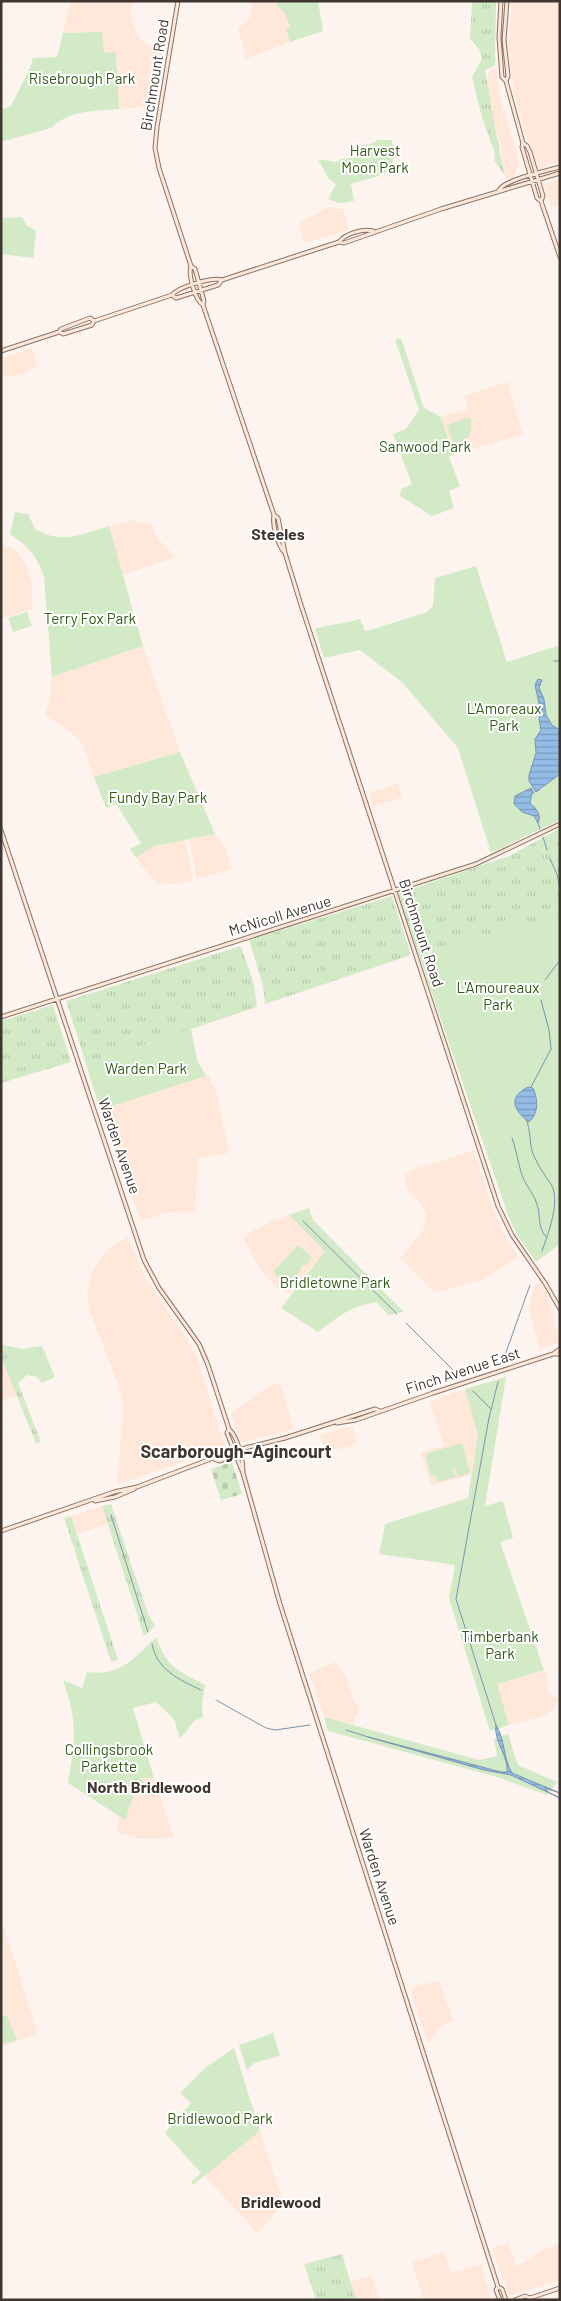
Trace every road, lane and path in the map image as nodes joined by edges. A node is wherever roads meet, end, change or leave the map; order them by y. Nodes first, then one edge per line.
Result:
1 (178, 1) edge
2 (501, 1) edge
3 (506, 1) edge
4 (506, 80) junction
5 (523, 143) junction
6 (560, 167) edge
7 (560, 173) edge
8 (536, 174) junction
9 (530, 176) junction
10 (538, 180) junction
11 (532, 181) junction
12 (498, 190) junction
13 (541, 201) junction
14 (373, 231) junction
15 (339, 242) junction
16 (560, 258) edge
17 (191, 266) junction
18 (222, 280) junction
19 (199, 283) junction
20 (194, 284) junction
21 (201, 290) junction
22 (196, 291) junction
23 (172, 296) junction
24 (203, 305) junction
25 (94, 320) junction
26 (59, 332) junction
27 (1, 351) edge
28 (560, 824) edge
29 (1, 830) edge
30 (395, 892) junction
31 (58, 999) junction
32 (1, 1017) edge
33 (560, 1309) edge
34 (560, 1349) edge
35 (553, 1354) junction
36 (560, 1354) edge
37 (229, 1429) junction
38 (258, 1446) junction
39 (238, 1449) junction
40 (233, 1450) junction
41 (237, 1455) junction
42 (214, 1459) junction
43 (1, 1531) edge
44 (498, 2287) junction
45 (560, 2288) edge
46 (529, 2299) edge
47 (500, 2300) edge
48 (506, 2300) edge
49 (515, 2300) edge

1 - 17 main road, Birchmount Road
2 - 4 main road
3 - 4 main road
4 - 5 main road
5 - 8 main road
5 - 9 main road
6 - 8 main road
7 - 10 main road
8 - 9 main road
8 - 10 main road
9 - 11 main road
9 - 12 main road
10 - 11 main road
10 - 13 main road
11 - 12 main road
11 - 13 main road
12 - 14 main road
13 - 16 main road
14 - 15 main road
14 - 15 main road
15 - 18 main road
17 - 19 main road, Birchmount Road
17 - 20 main road, Birchmount Road
18 - 19 main road
18 - 21 main road
19 - 20 main road
19 - 21 main road, Birchmount Road
20 - 22 main road, Birchmount Road
20 - 23 main road
21 - 22 main road
21 - 24 main road, Birchmount Road
22 - 23 main road
22 - 24 main road, Birchmount Road
23 - 25 main road
24 - 30 main road, Birchmount Road
25 - 26 main road
25 - 26 main road
26 - 27 main road
28 - 30 main road, McNicoll Avenue
29 - 31 main road, Warden Avenue
30 - 31 main road, McNicoll Avenue
30 - 33 main road, Birchmount Road
31 - 32 main road, McNicoll Avenue
31 - 37 main road, Warden Avenue
34 - 35 main road, Finch Avenue East
35 - 36 main road, Finch Avenue East
35 - 38 main road, Finch Avenue East
37 - 39 main road, Warden Avenue
37 - 40 main road, Warden Avenue
38 - 39 main road, Finch Avenue East
38 - 41 main road, Finch Avenue East
39 - 40 main road, Finch Avenue East
39 - 41 main road, Warden Avenue
40 - 41 main road, Warden Avenue
40 - 42 main road, Finch Avenue East
41 - 42 main road, Finch Avenue East
41 - 44 main road, Warden Avenue
42 - 43 main road, Finch Avenue East
44 - 47 main road, Warden Avenue
44 - 48 main road, Warden Avenue
45 - 46 main road
46 - 49 main road

